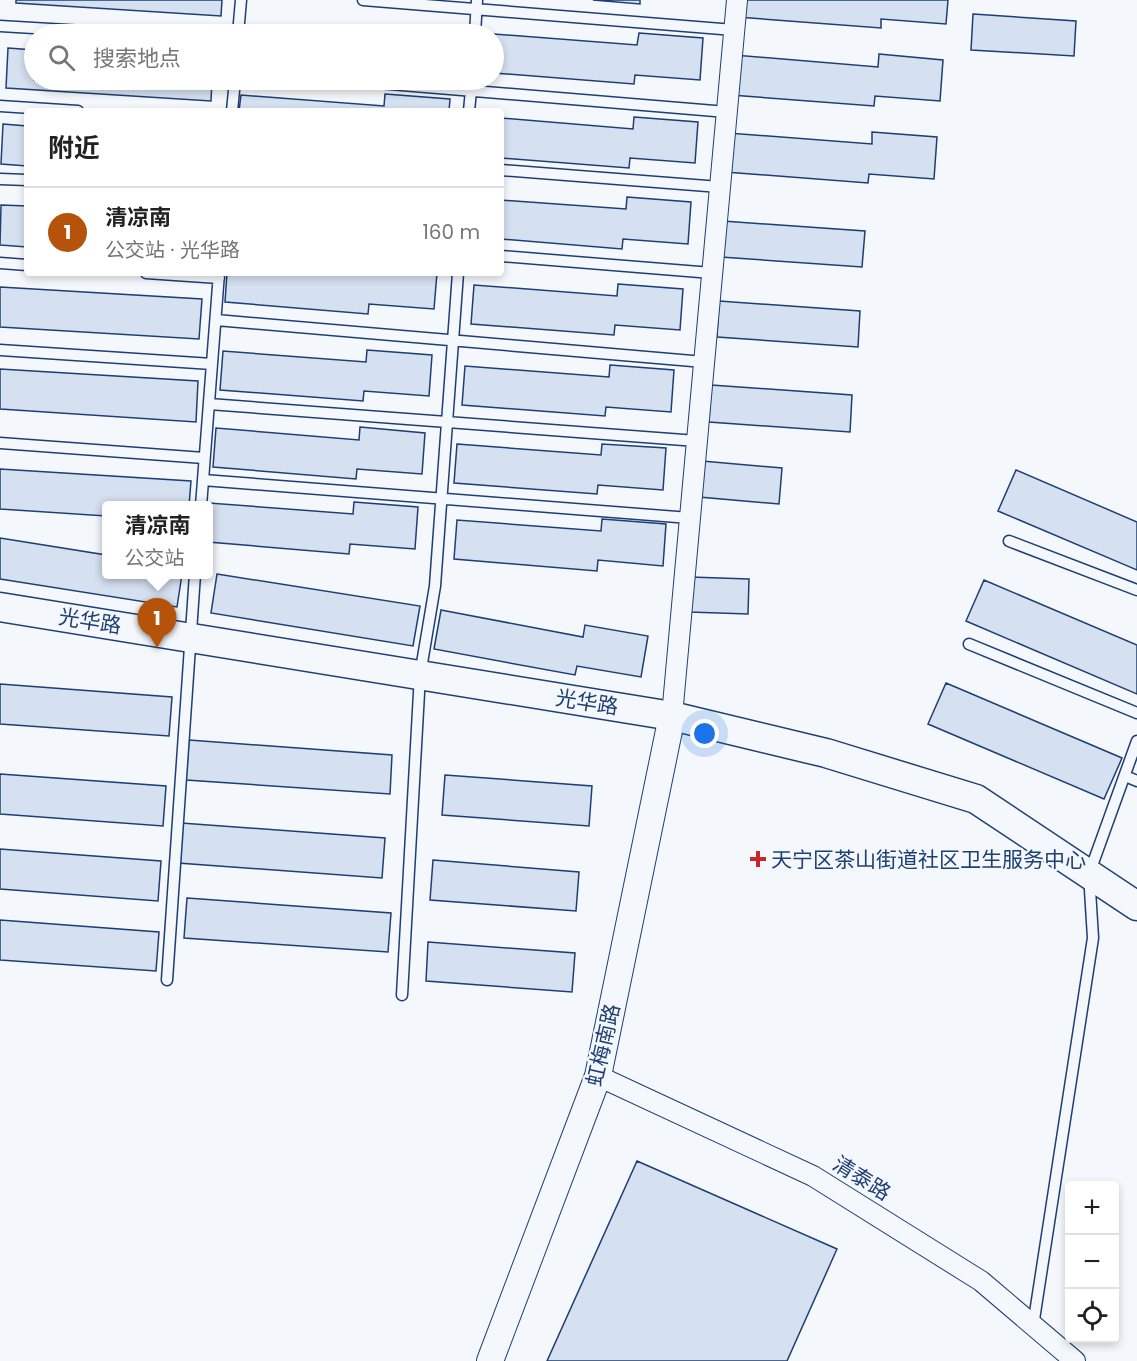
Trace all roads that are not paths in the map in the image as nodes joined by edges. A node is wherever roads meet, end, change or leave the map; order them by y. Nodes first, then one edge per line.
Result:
1 (241, 0) edge
2 (363, 0) edge
3 (737, 0) edge
4 (477, 4) edge
5 (239, 24) edge
6 (476, 24) edge
7 (0, 26) edge
8 (24, 27) edge
9 (734, 30) junction
10 (504, 88) edge
11 (234, 90) edge
12 (471, 90) edge
13 (0, 106) edge
14 (31, 108) edge
15 (232, 108) edge
16 (470, 108) edge
17 (727, 112) junction
18 (504, 170) edge
19 (0, 178) edge
20 (24, 180) edge
21 (720, 187) junction
22 (504, 256) edge
23 (0, 263) edge
24 (24, 265) edge
25 (712, 273) junction
26 (219, 276) edge
27 (458, 276) edge
28 (216, 320) junction
29 (453, 340) junction
30 (0, 350) edge
31 (704, 362) junction
32 (212, 364) junction
33 (209, 404) junction
34 (447, 422) junction
35 (697, 441) junction
36 (0, 443) edge
37 (204, 458) junction
38 (203, 480) junction
39 (441, 499) junction
40 (201, 501) edge
41 (690, 518) junction
42 (1009, 541) dead end
43 (195, 579) edge
44 (1137, 590) edge
45 (0, 607) edge
46 (190, 638) junction
47 (969, 644) dead end
48 (420, 675) junction
49 (1137, 713) edge
50 (672, 716) junction
51 (1137, 741) edge
52 (1125, 776) junction
53 (1137, 782) edge
54 (1089, 874) junction
55 (1137, 906) edge
56 (167, 980) dead end
57 (402, 995) dead end
58 (598, 1076) junction
59 (1034, 1326) junction
60 (490, 1361) edge
61 (1075, 1361) edge

1 - 5 lane
2 - 4 lane
3 - 9 street
4 - 6 lane
4 - 9 lane
7 - 8 lane
9 - 17 street
10 - 17 lane
11 - 15 lane
12 - 16 lane
13 - 14 lane
17 - 21 street
18 - 21 lane
19 - 20 lane
21 - 25 street
22 - 25 lane
23 - 24 lane
25 - 31 street
26 - 28 lane
27 - 29 lane
28 - 29 lane
28 - 32 lane
29 - 31 lane
29 - 34 lane
30 - 32 lane
31 - 35 street
32 - 33 lane
33 - 34 lane
33 - 37 lane
34 - 35 lane
34 - 39 lane
35 - 41 street
36 - 37 lane
37 - 38 lane
38 - 39 lane
38 - 40 lane
39 - 41 lane
39 - 48 lane
41 - 50 street
42 - 44 lane
43 - 46 lane
45 - 46 main road, 光华路
46 - 48 main road, 光华路
46 - 56 lane
47 - 49 lane
48 - 50 main road, 光华路
48 - 57 lane
50 - 54 main road, 光华路
50 - 58 street, 虹梅南路
51 - 52 lane
52 - 53 lane
52 - 54 lane
54 - 55 main road, 光华路
54 - 59 lane
58 - 59 street, 清泰路
58 - 60 street, 虹梅南路
59 - 61 street, 清泰路

